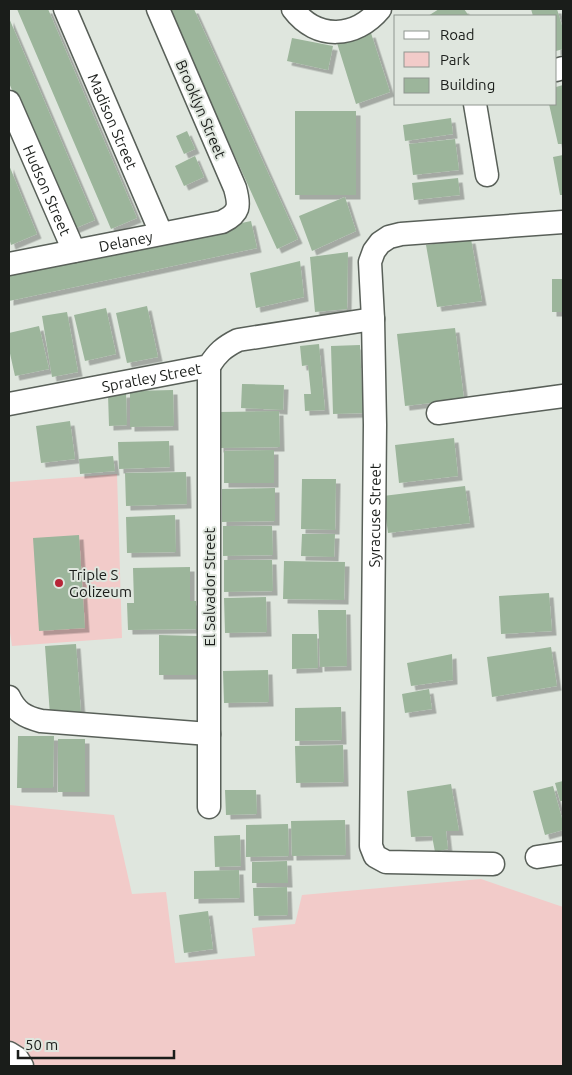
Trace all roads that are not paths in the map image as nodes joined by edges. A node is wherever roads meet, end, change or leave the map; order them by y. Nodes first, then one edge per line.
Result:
1 (65, 9) edge
2 (158, 9) edge
3 (293, 9) edge
4 (380, 9) edge
5 (9, 102) edge
6 (475, 105) edge
7 (487, 175) dead end
8 (238, 210) joint
9 (563, 222) edge
10 (161, 233) junction
11 (74, 251) junction
12 (9, 264) edge
13 (373, 319) junction
14 (209, 366) junction
15 (563, 396) edge
16 (9, 404) edge
17 (438, 413) dead end
18 (9, 697) edge
19 (209, 734) junction
20 (209, 807) dead end
21 (563, 853) edge
22 (538, 857) dead end
23 (493, 864) dead end
24 (9, 1053) edge
25 (22, 1066) edge

1 - 10 street, Madison Street
2 - 8 street, Brooklyn Street
3 - 4 street
5 - 11 street, Hudson Street
6 - 7 street
8 - 10 street, Delaney
9 - 13 street, Syracuse Street
10 - 11 street, Delaney
11 - 12 street, Delaney
13 - 14 street, Spratley Street
13 - 23 street, Syracuse Street
14 - 16 street, Spratley Street
14 - 19 street, El Salvador Street
15 - 17 street
18 - 19 street
19 - 20 street, El Salvador Street
21 - 22 street
24 - 25 street

